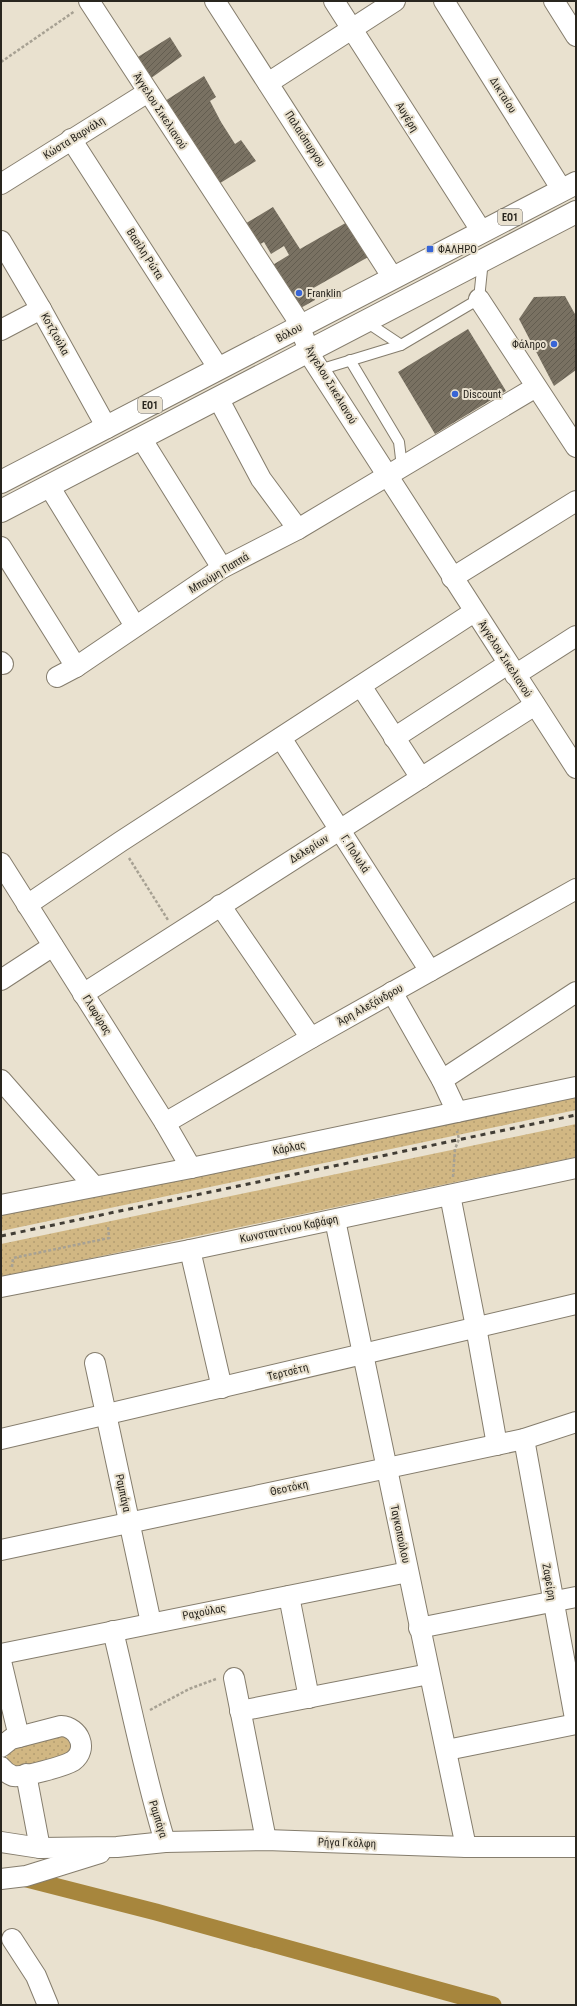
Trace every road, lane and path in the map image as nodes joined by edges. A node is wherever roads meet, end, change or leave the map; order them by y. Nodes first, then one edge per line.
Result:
1 (89, 1) edge
2 (215, 1) edge
3 (334, 1) edge
4 (395, 1) edge
5 (444, 1) edge
6 (554, 1) edge
7 (352, 29) junction
8 (576, 36) edge
9 (1, 62) edge
10 (268, 83) junction
11 (148, 92) junction
12 (71, 139) junction
13 (1, 184) edge
14 (569, 186) edge
15 (576, 212) edge
16 (482, 232) junction
17 (1, 241) edge
18 (483, 260) junction
19 (393, 278) junction
20 (479, 299) junction
21 (42, 309) junction
22 (365, 322) junction
23 (300, 328) junction
24 (1, 330) edge
25 (401, 344) junction
26 (308, 351) junction
27 (350, 360) junction
28 (219, 369) junction
29 (319, 370) junction
30 (536, 387) junction
31 (218, 398) junction
32 (107, 428) junction
33 (141, 438) junction
34 (576, 446) edge
35 (394, 472) junction
36 (2, 480) edge
37 (49, 486) junction
38 (576, 501) edge
39 (1, 511) edge
40 (298, 529) junction
41 (1, 547) edge
42 (222, 568) junction
43 (452, 578) junction
44 (474, 612) junction
45 (135, 626) junction
46 (576, 636) edge
47 (76, 667) junction
48 (512, 669) junction
49 (57, 677) dead end
50 (361, 686) junction
51 (535, 705) junction
52 (281, 738) junction
53 (394, 738) junction
54 (570, 745) edge
55 (576, 768) edge
56 (420, 778) junction
57 (339, 830) junction
58 (120, 842) junction
59 (1, 863) edge
60 (576, 889) edge
61 (27, 905) junction
62 (220, 905) junction
63 (176, 934) junction
64 (53, 946) junction
65 (430, 971) junction
66 (1, 980) edge
67 (392, 992) junction
68 (576, 992) edge
69 (83, 994) junction
70 (311, 1038) junction
71 (1, 1080) edge
72 (442, 1080) junction
73 (576, 1087) edge
74 (457, 1112) junction
75 (165, 1123) junction
76 (191, 1168) junction
77 (576, 1168) edge
78 (94, 1186) junction
79 (450, 1195) junction
80 (1, 1205) edge
81 (335, 1220) junction
82 (108, 1226) dead end
83 (190, 1250) junction
84 (6, 1286) edge
85 (576, 1304) edge
86 (476, 1327) junction
87 (363, 1354) junction
88 (95, 1362) dead end
89 (222, 1388) junction
90 (106, 1415) junction
91 (576, 1422) edge
92 (2, 1434) edge
93 (524, 1439) junction
94 (497, 1444) junction
95 (386, 1467) junction
96 (130, 1522) junction
97 (1, 1550) edge
98 (408, 1572) junction
99 (289, 1596) junction
100 (576, 1597) edge
101 (553, 1602) junction
102 (151, 1623) junction
103 (419, 1628) junction
104 (113, 1631) junction
105 (1, 1654) edge
106 (1, 1661) edge
107 (429, 1674) junction
108 (234, 1678) joint
109 (309, 1698) junction
110 (240, 1711) junction
111 (133, 1713) junction
112 (576, 1724) edge
113 (19, 1736) junction
114 (1, 1747) edge
115 (447, 1750) junction
116 (1, 1767) edge
117 (26, 1774) junction
118 (266, 1840) junction
119 (1, 1842) edge
120 (165, 1842) junction
121 (118, 1847) junction
122 (576, 1847) edge
123 (40, 1848) junction
124 (466, 1848) junction
125 (1, 1879) edge
126 (12, 1939) dead end
127 (48, 2005) edge

1 - 9 path
1 - 11 street, Άγγελου Σικελιανού
2 - 10 street, Παλαιόπυργου
3 - 7 street, Αυγέρη
4 - 7 street
5 - 14 street, Δικταίου
6 - 8 street
7 - 10 street
7 - 16 street, Αυγέρη
10 - 19 street, Παλαιόπυργου
11 - 12 street, Κώστα Βαρνάλη
11 - 23 street, Άγγελου Σικελιανού
12 - 13 street, Κώστα Βαρνάλη
12 - 28 street, Βασίλη Ρώτα
14 - 16 main road, Βόλου / ΕΟ1
15 - 18 main road, ΕΟ1
16 - 19 main road, Βόλου / ΕΟ1
17 - 21 street, Κοτζιούλα
18 - 20 lane
18 - 22 main road, ΕΟ1
19 - 23 main road, Βόλου / ΕΟ1
20 - 25 lane
20 - 30 street
21 - 24 street
21 - 32 street, Κοτζιούλα
22 - 25 lane
22 - 26 main road, ΕΟ1
23 - 26 street, Άγγελου Σικελιανού
23 - 28 main road, Βόλου / ΕΟ1
25 - 27 lane
26 - 29 street, Άγγελου Σικελιανού
26 - 31 main road, ΕΟ1
27 - 29 lane
27 - 35 lane
28 - 32 main road, Βόλου / ΕΟ1
29 - 35 street, Άγγελου Σικελιανού
30 - 34 street
30 - 35 street, Μπούμη Παππά
31 - 33 main road, ΕΟ1
31 - 40 street
32 - 36 main road, Βόλου / ΕΟ1
33 - 37 main road, ΕΟ1
33 - 42 street
35 - 40 street, Μπούμη Παππά
35 - 43 street, Άγγελου Σικελιανού
37 - 39 main road, ΕΟ1
37 - 45 street
38 - 43 street
40 - 42 street, Μπούμη Παππά
41 - 47 street
42 - 45 street, Μπούμη Παππά
43 - 44 street, Άγγελου Σικελιανού
44 - 48 street, Άγγελου Σικελιανού
44 - 50 street
45 - 47 street, Μπούμη Παππά
46 - 48 street
47 - 49 street, Μπούμη Παππά
48 - 51 street, Άγγελου Σικελιανού
48 - 53 street
50 - 52 street
50 - 53 street
51 - 54 street, Άγγελου Σικελιανού
51 - 56 street, Δελερίων
52 - 57 street, Γ. Πολυλά
52 - 58 street
53 - 56 street
54 - 55 street, Άγγελου Σικελιανού
56 - 57 street, Δελερίων
57 - 62 street, Δελερίων
57 - 65 street, Γ. Πολυλά
58 - 61 street
58 - 63 path
59 - 61 street, Γλαφύρας
60 - 65 street, Άρη Αλεξάνδρου
61 - 64 street, Γλαφύρας
62 - 63 street, Δελερίων
62 - 70 street
63 - 69 street, Δελερίων
64 - 66 street
64 - 69 street, Γλαφύρας
65 - 67 street, Άρη Αλεξάνδρου
67 - 70 street, Άρη Αλεξάνδρου
67 - 72 street
68 - 72 street
69 - 75 street, Γλαφύρας
70 - 75 street, Άρη Αλεξάνδρου
71 - 78 street
72 - 74 street
73 - 74 street, Κάρλας
74 - 76 street, Κάρλας
74 - 79 path
75 - 76 street, Γλαφύρας
76 - 78 street, Κάρλας
77 - 79 street, Κωνσταντίνου Καβάφη
78 - 80 street, Κάρλας
79 - 81 street, Κωνσταντίνου Καβάφη
79 - 86 street
81 - 83 street, Κωνσταντίνου Καβάφη
81 - 87 street, Ταγκοπούλου
82 - 84 path
83 - 84 street, Κωνσταντίνου Καβάφη
83 - 89 street
85 - 86 street, Τερτσέτη
86 - 87 street, Τερτσέτη
86 - 94 street
87 - 89 street, Τερτσέτη
87 - 95 street, Ταγκοπούλου
88 - 90 street, Ραμπάγα
89 - 90 street, Τερτσέτη
90 - 92 street, Τερτσέτη
90 - 96 street, Ραμπάγα
91 - 93 street, Θεοτόκη
93 - 94 street, Θεοτόκη
93 - 101 street, Ζαφείρη
94 - 95 street, Θεοτόκη
95 - 96 street, Θεοτόκη
95 - 98 street, Ταγκοπούλου
96 - 97 street, Θεοτόκη
96 - 102 street, Ραμπάγα
98 - 99 street, Ραχούλας
98 - 103 street, Ταγκοπούλου
99 - 102 street, Ραχούλας
99 - 109 street
100 - 101 street
101 - 103 street
101 - 112 street, Ζαφείρη
102 - 104 street, Ραχούλας
103 - 107 street, Ταγκοπούλου
104 - 105 street, Ραχούλας
104 - 111 street, Ραμπάγα
106 - 113 street
107 - 109 street
107 - 115 street, Ταγκοπούλου
108 - 110 street
108 - 111 path
109 - 110 street
110 - 118 street
111 - 120 street, Ραμπάγα
112 - 115 street
113 - 114 street
113 - 117 street
115 - 124 street, Ταγκοπούλου
116 - 117 street
117 - 123 street
118 - 120 street, Ρήγα Γκόλφη
118 - 124 street, Ρήγα Γκόλφη
119 - 123 street
120 - 121 street, Ρήγα Γκόλφη
121 - 123 street
121 - 125 street
122 - 124 street, Ρήγα Γκόλφη
126 - 127 street

